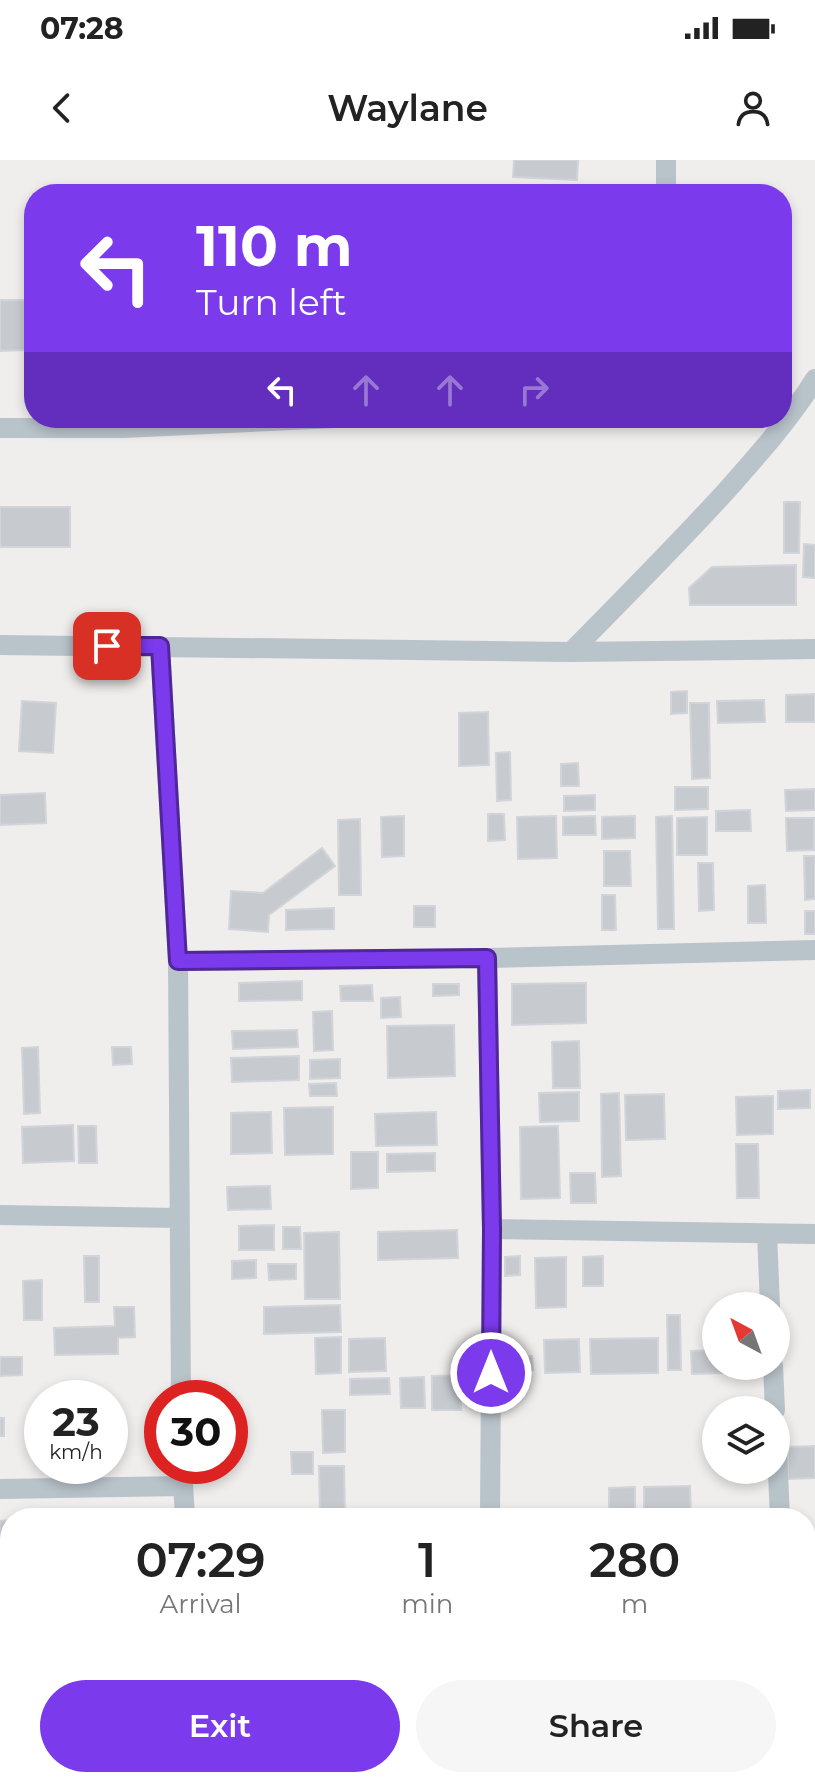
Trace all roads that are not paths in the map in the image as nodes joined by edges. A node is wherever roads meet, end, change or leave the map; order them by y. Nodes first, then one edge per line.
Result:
1 (666, 160) edge
2 (666, 184) edge
3 (815, 379) edge
4 (792, 412) edge
5 (0, 428) edge
6 (24, 428) edge
7 (24, 428) edge
8 (124, 428) edge
9 (779, 428) edge
10 (0, 645) edge
11 (160, 646) junction
12 (815, 649) edge
13 (571, 652) junction
14 (815, 950) edge
15 (487, 958) junction
16 (178, 961) junction
17 (0, 1215) edge
18 (178, 1218) junction
19 (492, 1229) junction
20 (767, 1234) junction
21 (815, 1234) edge
22 (769, 1292) edge
23 (181, 1380) edge
24 (144, 1479) edge
25 (183, 1484) edge
26 (778, 1484) edge
27 (0, 1489) edge
28 (184, 1508) edge
29 (490, 1508) edge
30 (780, 1508) edge

1 - 2 street
3 - 4 street
5 - 7 street
6 - 8 street
9 - 13 street
10 - 11 street
11 - 13 street
11 - 16 street
12 - 13 street
14 - 15 street
15 - 16 street
15 - 19 street
16 - 18 street
17 - 18 street
18 - 23 street
19 - 20 street
19 - 29 street
20 - 21 street
20 - 22 street
24 - 27 street
25 - 28 street
26 - 30 street

